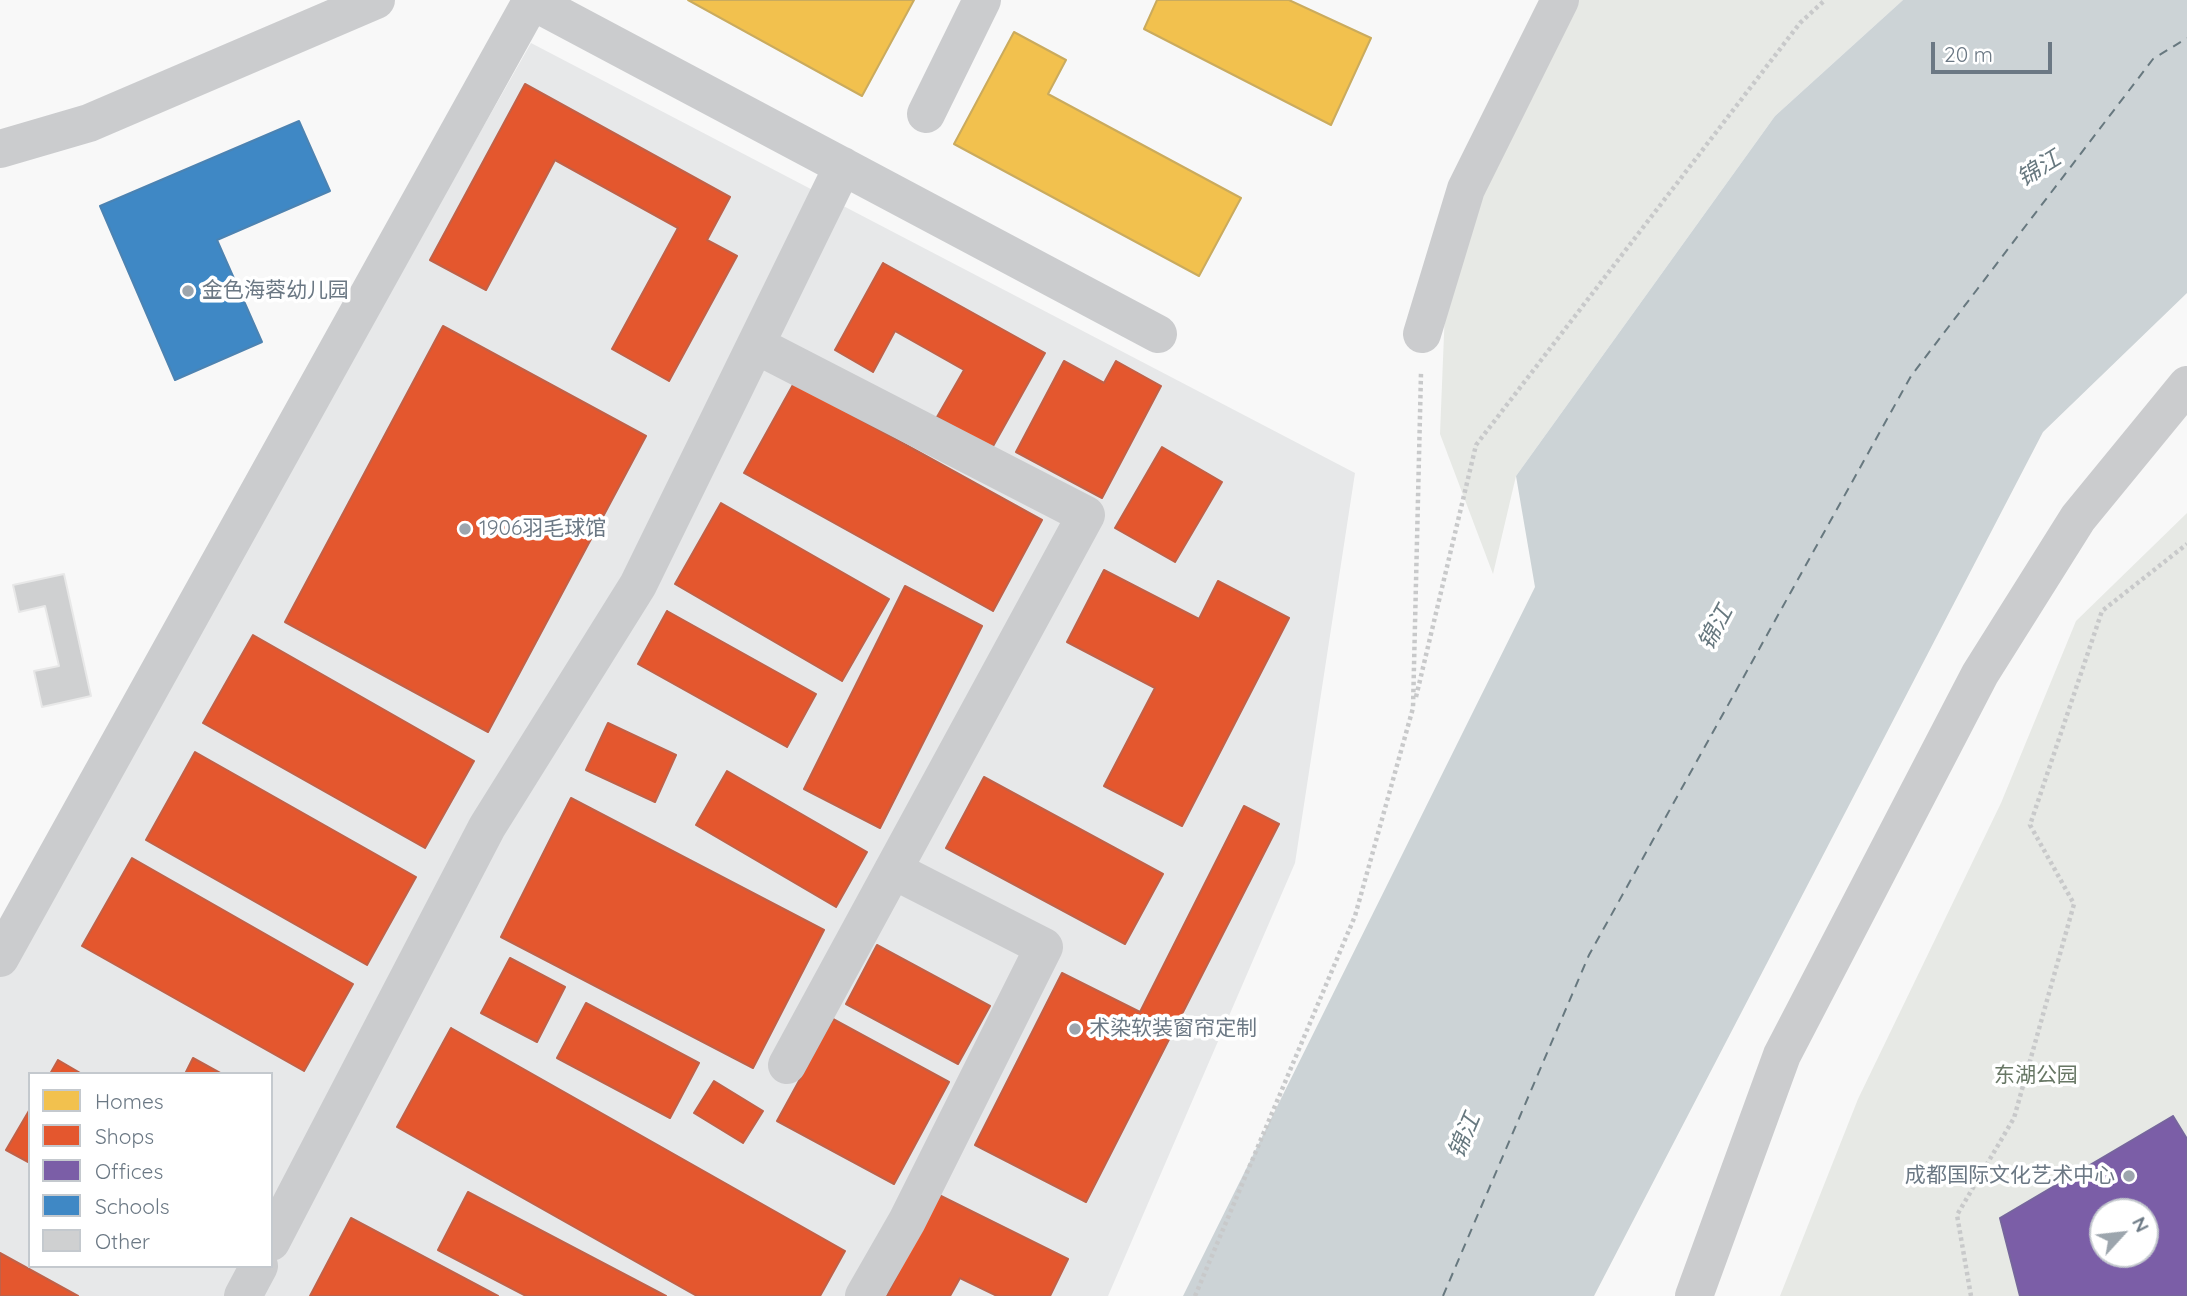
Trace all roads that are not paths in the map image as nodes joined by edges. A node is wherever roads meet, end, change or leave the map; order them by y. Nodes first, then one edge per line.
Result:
1 (376, 0) edge
2 (532, 0) edge
3 (982, 0) edge
4 (1560, 0) edge
5 (926, 114) dead end
6 (0, 149) edge
7 (843, 166) junction
8 (1158, 334) dead end
9 (1422, 334) road end
10 (756, 345) junction
11 (2187, 385) edge
12 (893, 870) junction
13 (0, 958) edge
14 (787, 1065) dead end
15 (273, 1238) edge
16 (258, 1268) edge
17 (243, 1296) edge
18 (864, 1296) edge
19 (1694, 1296) edge

1 - 6 street
2 - 7 street
2 - 13 street
3 - 5 street
4 - 9 street
7 - 8 street
7 - 10 street
10 - 12 street
10 - 15 street
11 - 19 street
12 - 14 street
12 - 18 street
16 - 17 street

